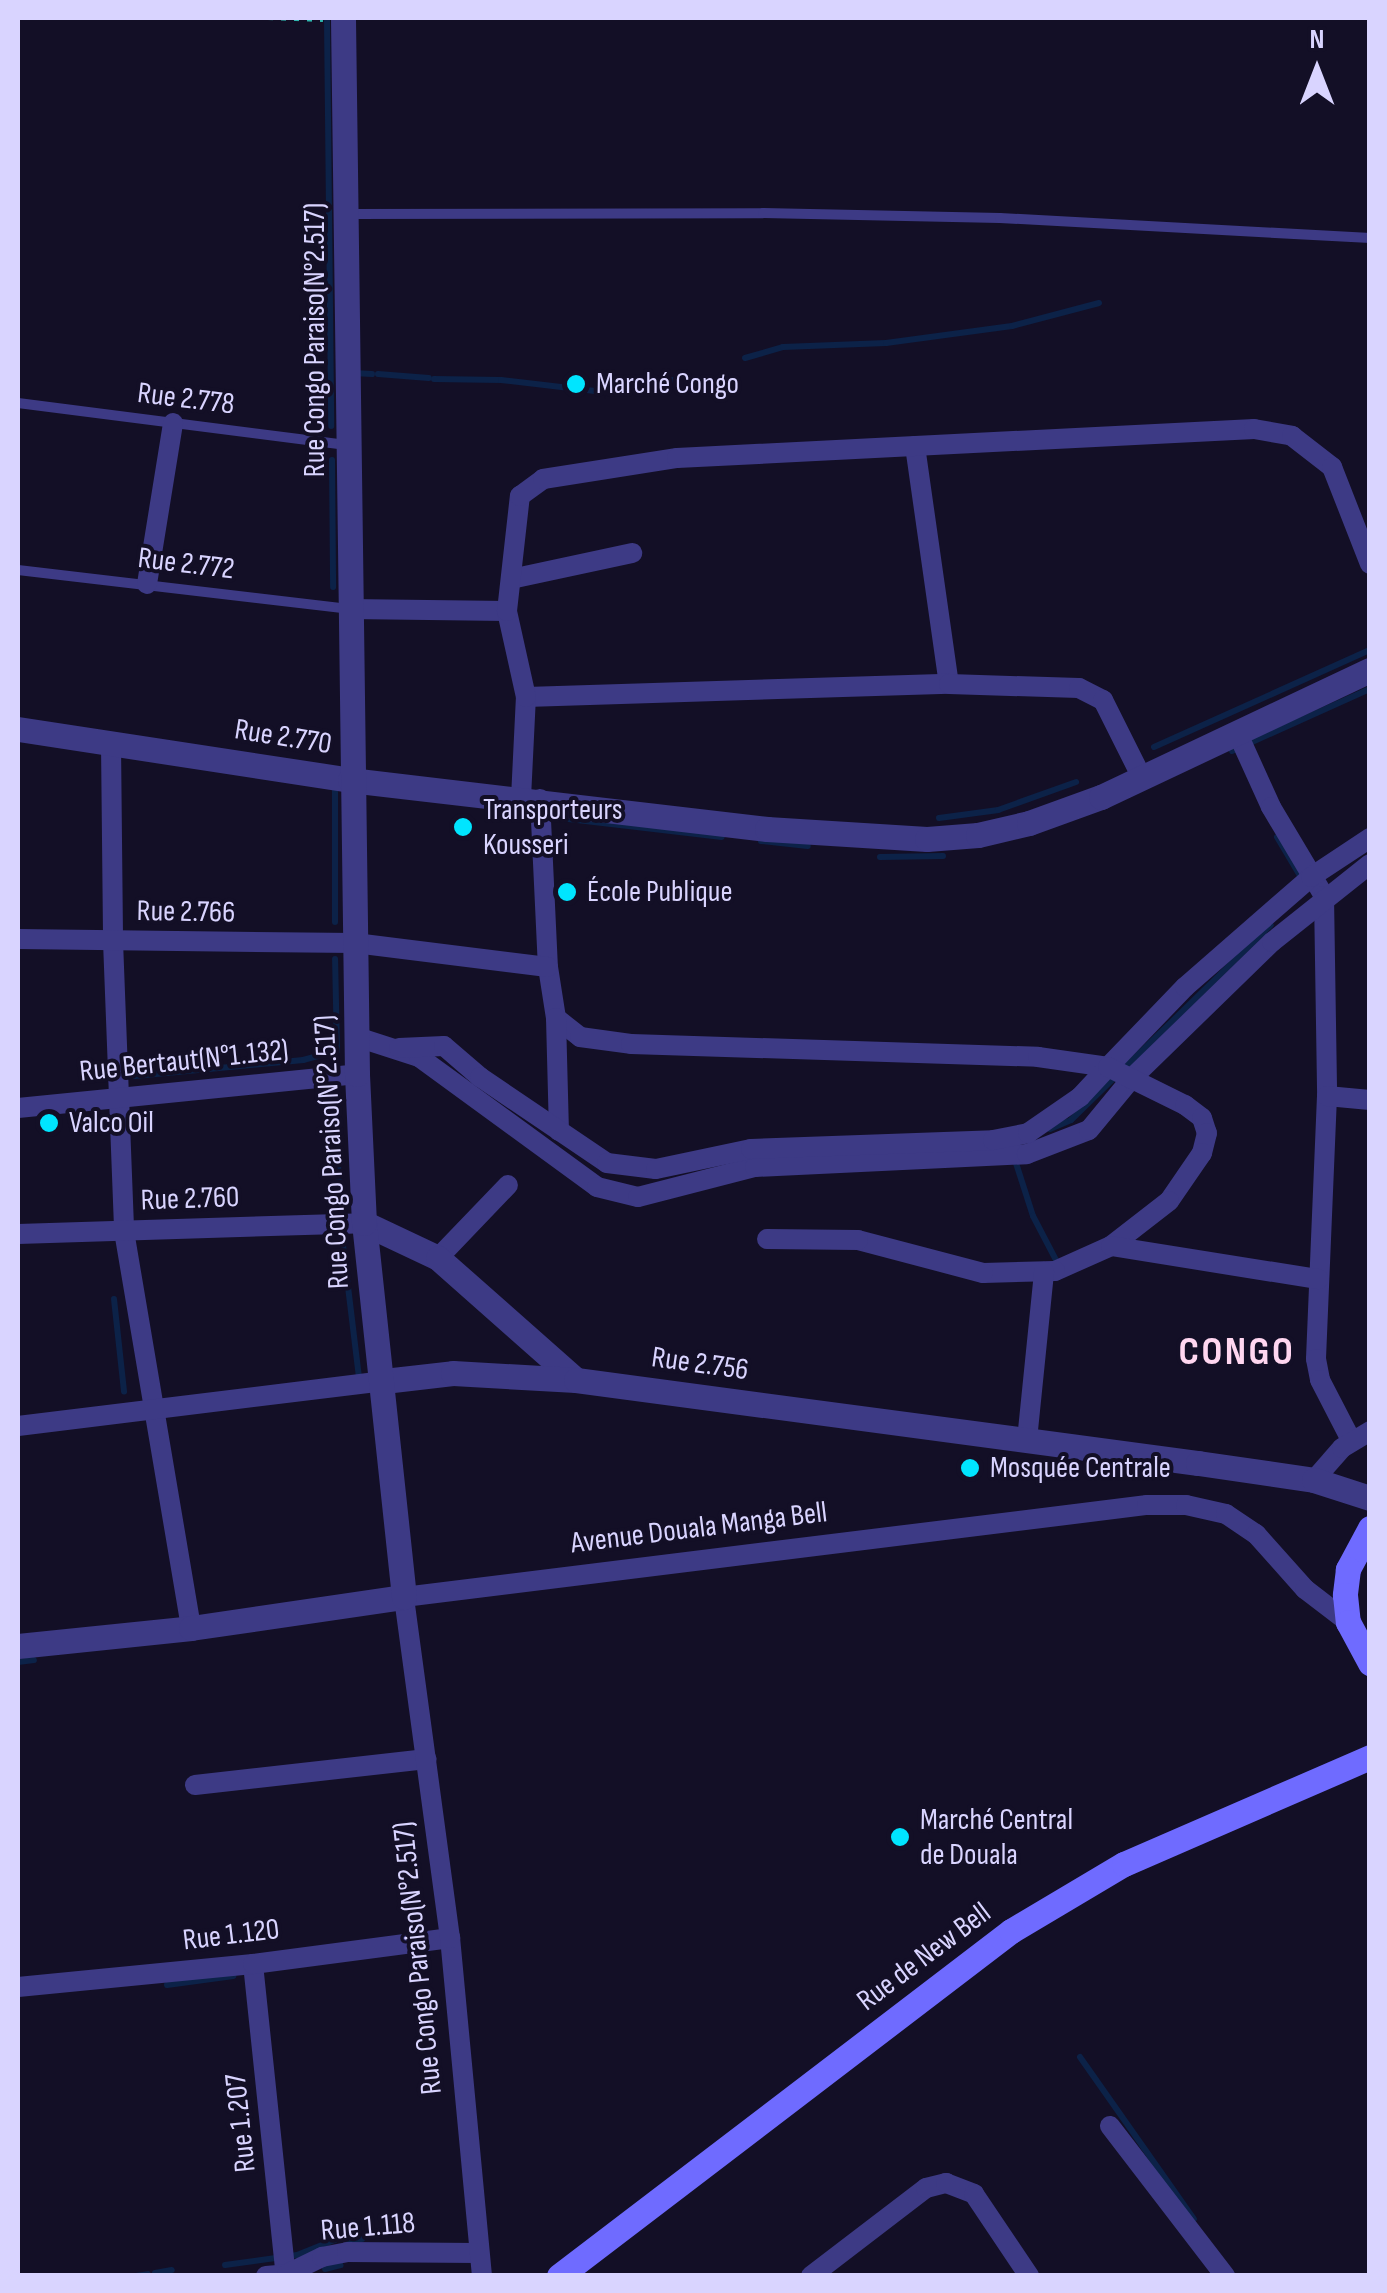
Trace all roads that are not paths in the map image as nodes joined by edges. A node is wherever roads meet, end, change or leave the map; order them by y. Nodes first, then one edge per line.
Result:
1 (344, 19) edge
2 (348, 214) junction
3 (1370, 238) edge
4 (18, 403) edge
5 (172, 423) junction
6 (348, 445) junction
7 (915, 446) junction
8 (632, 553) dead end
9 (1370, 564) edge
10 (18, 570) edge
11 (511, 580) junction
12 (147, 584) junction
13 (349, 609) junction
14 (507, 611) junction
15 (1370, 670) edge
16 (949, 684) junction
17 (526, 697) junction
18 (18, 729) edge
19 (1237, 732) junction
20 (112, 744) junction
21 (350, 780) junction
22 (1143, 780) junction
23 (530, 798) junction
24 (1370, 838) edge
25 (1370, 864) edge
26 (1311, 878) junction
27 (1324, 896) junction
28 (18, 939) edge
29 (112, 941) junction
30 (354, 944) junction
31 (548, 967) junction
32 (556, 1018) junction
33 (357, 1036) junction
34 (399, 1048) junction
35 (1108, 1067) junction
36 (357, 1074) junction
37 (1130, 1079) junction
38 (1326, 1096) junction
39 (119, 1097) junction
40 (1370, 1100) edge
41 (18, 1108) edge
42 (559, 1131) junction
43 (508, 1185) dead end
44 (364, 1223) junction
45 (124, 1231) junction
46 (18, 1234) edge
47 (768, 1239) dead end
48 (1111, 1246) junction
49 (438, 1258) junction
50 (1044, 1272) junction
51 (1318, 1279) junction
52 (576, 1380) junction
53 (384, 1382) junction
54 (156, 1412) junction
55 (18, 1426) edge
56 (1360, 1435) edge
57 (1026, 1440) junction
58 (1314, 1480) junction
59 (1370, 1498) edge
60 (1370, 1528) edge
61 (404, 1598) junction
62 (1348, 1622) junction
63 (191, 1628) junction
64 (18, 1646) edge
65 (1370, 1663) edge
66 (1370, 1757) edge
67 (427, 1758) junction
68 (195, 1785) dead end
69 (450, 1938) junction
70 (254, 1964) junction
71 (18, 1987) edge
72 (1110, 2126) dead end
73 (477, 2254) junction
74 (837, 2254) junction
75 (280, 2275) edge
76 (482, 2276) edge
77 (559, 2276) edge
78 (811, 2276) edge
79 (847, 2276) edge
80 (1029, 2276) edge
81 (1225, 2276) edge

1 - 2 street, Rue Congo Paraiso(N°2.517)
2 - 3 lane
2 - 6 street, Rue Congo Paraiso(N°2.517)
4 - 5 lane, Rue 2.778
5 - 6 lane, Rue 2.778
5 - 12 street
6 - 13 street, Rue Congo Paraiso(N°2.517)
7 - 9 street
7 - 11 street
7 - 16 street
8 - 11 street
10 - 12 lane, Rue 2.772
11 - 14 street
12 - 13 lane, Rue 2.772
13 - 14 street
13 - 21 street, Rue Congo Paraiso(N°2.517)
14 - 17 street
15 - 19 street, Rue 2.770
16 - 17 street
16 - 22 street
17 - 23 street
18 - 20 street, Rue 2.770
19 - 22 street, Rue 2.770
19 - 26 street
20 - 21 street, Rue 2.770
20 - 29 street
21 - 23 street, Rue 2.770
21 - 30 street, Rue Congo Paraiso(N°2.517)
22 - 23 street, Rue 2.770
23 - 31 street
24 - 26 street
25 - 27 street
26 - 27 street
26 - 35 street
27 - 37 street
27 - 38 street
28 - 29 street, Rue 2.766
29 - 30 street, Rue 2.766
29 - 39 street
30 - 31 street, Rue 2.766
30 - 33 street, Rue Congo Paraiso(N°2.517)
31 - 32 street
32 - 35 street
32 - 42 street
33 - 34 street
33 - 36 street, Rue Congo Paraiso(N°2.517)
34 - 37 street
34 - 42 street
35 - 37 street
35 - 42 street
36 - 39 street, Rue Bertaut(N°1.132)
36 - 44 street, Rue Congo Paraiso(N°2.517)
37 - 48 street
38 - 40 street
38 - 51 street
39 - 41 street, Rue Bertaut(N°1.132)
39 - 45 street
43 - 49 street
44 - 45 street, Rue 2.760
44 - 49 street
44 - 53 street, Rue Congo Paraiso(N°2.517)
45 - 46 street, Rue 2.760
45 - 54 street
47 - 50 street
48 - 50 street
48 - 51 street
49 - 52 street
50 - 57 street
51 - 56 street
52 - 53 street, Rue 2.756
52 - 57 street, Rue 2.756
53 - 54 street, Rue 2.756
53 - 61 street, Rue Congo Paraiso(N°2.517)
54 - 55 street, Rue 2.756
54 - 63 street
56 - 58 street
57 - 58 street, Rue 2.756
58 - 59 street, Rue 2.756
60 - 62 main road
61 - 62 street, Avenue Douala Manga Bell
61 - 63 street, Avenue Douala Manga Bell
61 - 67 street, Rue Congo Paraiso(N°2.517)
62 - 65 main road
63 - 64 street, Avenue Douala Manga Bell
66 - 77 main road, Rue de New Bell
67 - 68 street
67 - 69 street, Rue Congo Paraiso(N°2.517)
69 - 70 street, Rue 1.120
69 - 73 street, Rue Congo Paraiso(N°2.517)
70 - 71 street, Rue 1.120
70 - 75 street, Rue 1.207
72 - 81 street
73 - 75 street, Rue 1.118
73 - 76 street, Rue Congo Paraiso(N°2.517)
74 - 78 street
74 - 79 street
74 - 80 street

